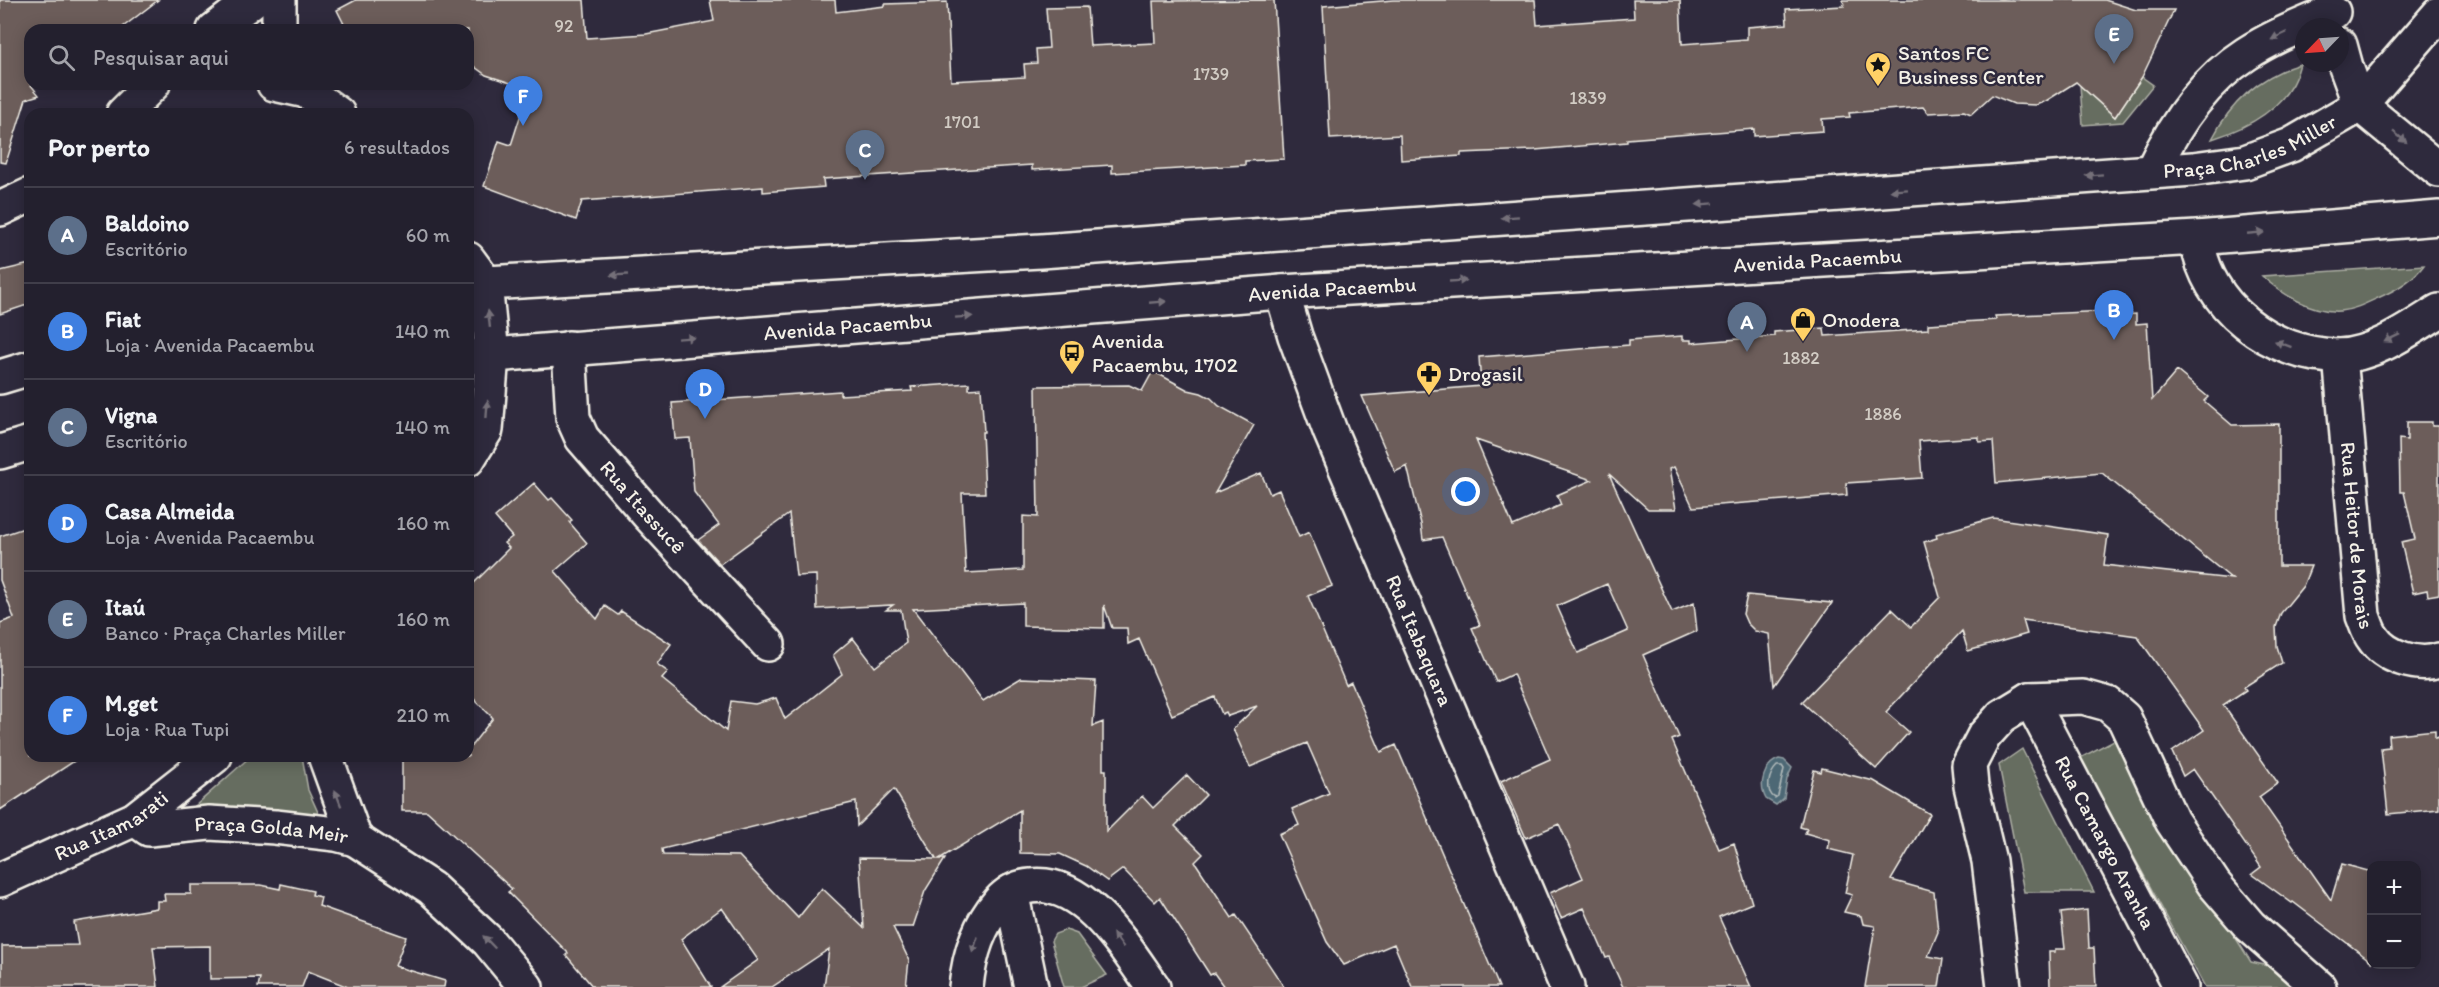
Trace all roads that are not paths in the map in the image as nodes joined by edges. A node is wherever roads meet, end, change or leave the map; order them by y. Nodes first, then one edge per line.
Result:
1 (253, 0) edge
2 (279, 0) edge
3 (2334, 13) edge
4 (2439, 14) edge
5 (222, 24) edge
6 (279, 24) edge
7 (2348, 72) edge
8 (147, 90) edge
9 (307, 90) edge
10 (2360, 105) junction
11 (129, 108) edge
12 (330, 108) edge
13 (2439, 170) edge
14 (2152, 171) junction
15 (24, 198) edge
16 (0, 209) edge
17 (2439, 218) edge
18 (2197, 238) junction
19 (474, 275) edge
20 (1282, 292) junction
21 (2439, 311) edge
22 (569, 348) junction
23 (480, 356) edge
24 (2340, 356) junction
25 (24, 370) edge
26 (0, 377) edge
27 (24, 445) edge
28 (474, 449) edge
29 (0, 452) edge
30 (768, 644) dead end
31 (2439, 660) edge
32 (2030, 699) junction
33 (207, 762) edge
34 (327, 762) edge
35 (135, 819) junction
36 (355, 839) junction
37 (0, 880) edge
38 (1011, 892) junction
39 (526, 987) edge
40 (966, 987) edge
41 (1031, 987) edge
42 (1153, 987) edge
43 (1568, 987) edge
44 (2004, 987) edge
45 (2181, 987) edge
46 (2319, 987) edge

1 - 5 street
2 - 6 street
3 -> 14 street, Praça Charles Miller
4 - 10 street, Praça Charles Miller
7 - 10 street
8 - 11 street
9 - 12 street
10 -> 13 street
10 - 14 street, Praça Charles Miller
14 -> 19 street
15 - 16 street
18 -> 17 street
20 -> 18 street, Avenida Pacaembu
24 -> 18 street
23 -> 19 street
22 -> 20 street, Avenida Pacaembu
20 - 43 street, Rua Itabaquara
21 -> 24 street
22 - 23 street, Avenida Pacaembu
22 - 30 street, Rua Itassucê
28 -> 23 street
24 - 31 street, Rua Heitor de Morais
25 - 26 street
27 - 29 street
32 - 44 street
32 - 45 street, Rua Camargo Aranha
32 - 46 street
33 - 35 street, Rua Itamarati
36 -> 34 street, Praça Golda Meir
35 - 36 street, Praça Golda Meir
35 - 37 street, Rua Itamarati
39 -> 36 street
38 -> 40 street
38 - 41 street
42 -> 38 street

